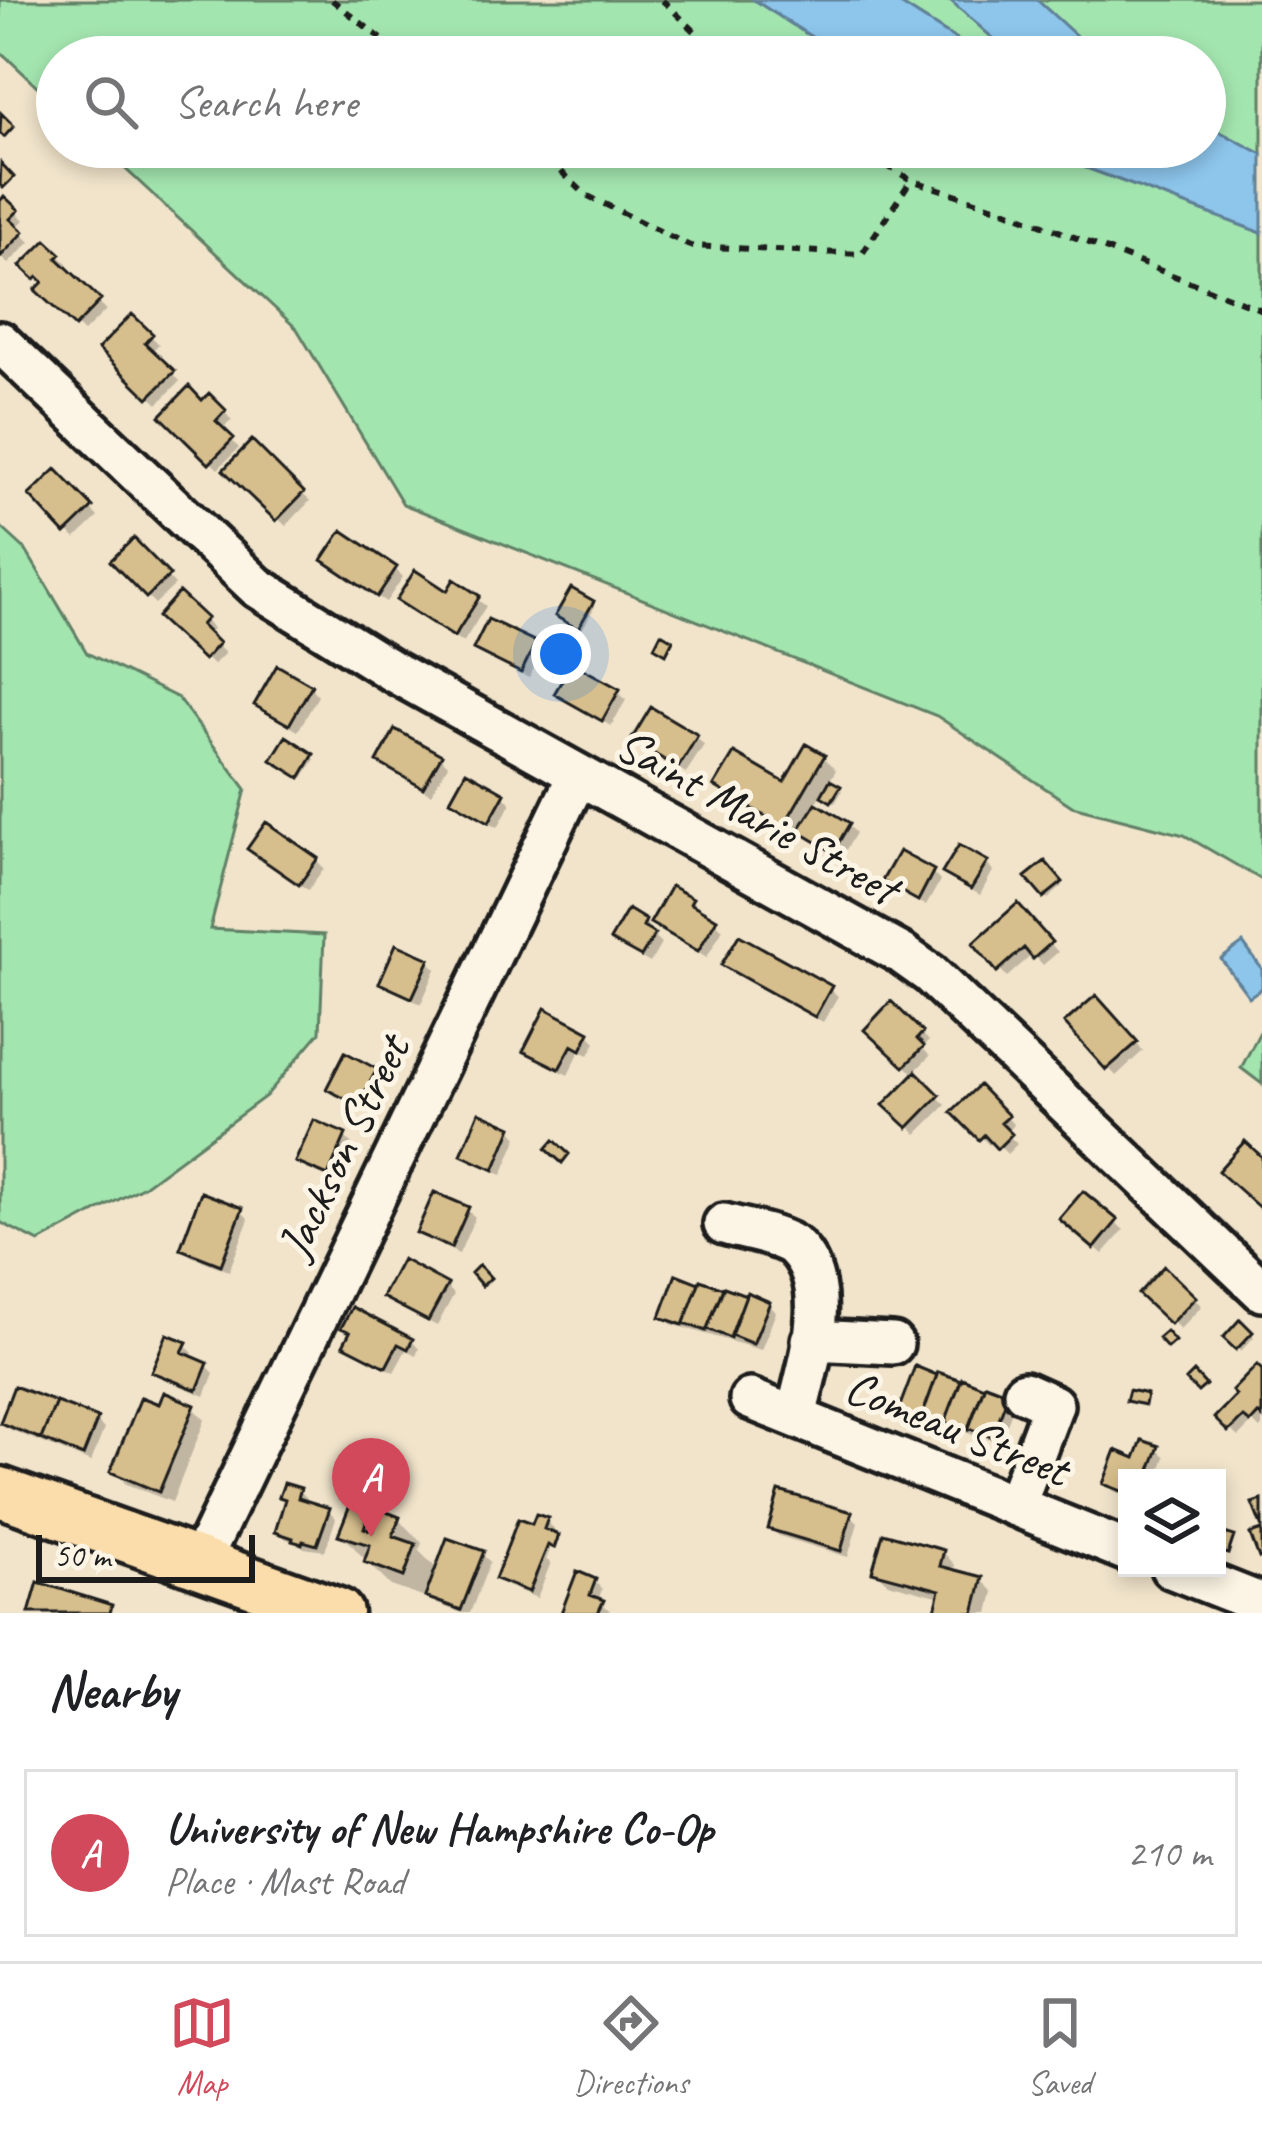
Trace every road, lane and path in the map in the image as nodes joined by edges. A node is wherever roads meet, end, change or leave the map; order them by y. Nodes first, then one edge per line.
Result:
1 (332, 0) edge
2 (662, 0) edge
3 (378, 36) edge
4 (700, 36) edge
5 (557, 168) edge
6 (891, 168) edge
7 (911, 180) junction
8 (1262, 310) edge
9 (0, 342) edge
10 (578, 775) junction
11 (724, 1224) dead end
12 (1262, 1291) edge
13 (812, 1340) junction
14 (893, 1344) dead end
15 (1024, 1392) dead end
16 (750, 1399) dead end
17 (796, 1417) junction
18 (0, 1492) edge
19 (1015, 1506) junction
20 (1118, 1546) edge
21 (200, 1562) junction
22 (1194, 1577) edge
23 (1262, 1604) edge
24 (338, 1613) edge

1 - 3 path
2 - 4 path
5 - 7 path
6 - 7 path
7 - 8 path
9 - 10 street, Saint Marie Street
10 - 12 street, Saint Marie Street
10 - 21 street, Jackson Street
11 - 13 street
13 - 14 street
13 - 17 street
15 - 19 street
16 - 17 street, Comeau Street
17 - 19 street, Comeau Street
18 - 21 main road
19 - 20 street, Comeau Street
21 - 24 main road
22 - 23 street

